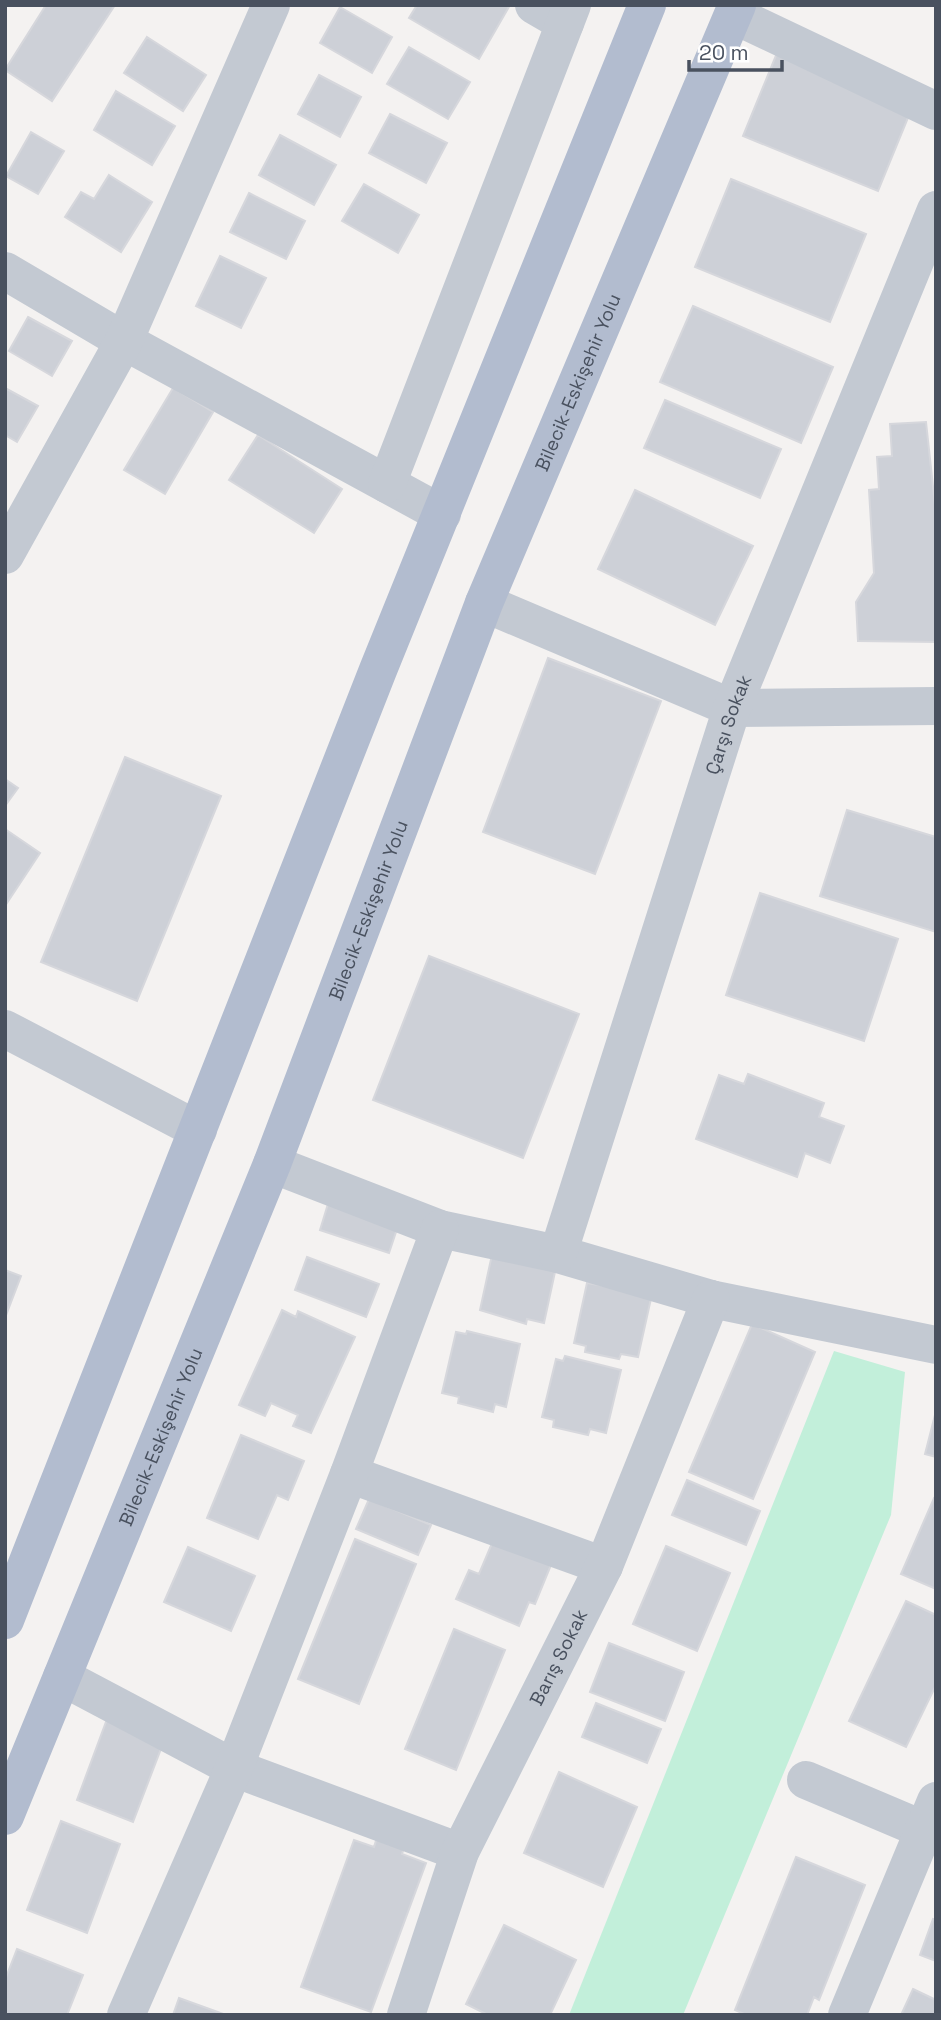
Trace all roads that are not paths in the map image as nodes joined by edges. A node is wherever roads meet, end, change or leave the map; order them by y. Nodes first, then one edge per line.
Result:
1 (271, 5) edge
2 (647, 5) edge
3 (736, 10) edge
4 (557, 11) edge
5 (936, 111) edge
6 (936, 209) edge
7 (5, 271) edge
8 (124, 341) junction
9 (387, 484) junction
10 (442, 514) junction
11 (5, 555) edge
12 (484, 603) junction
13 (936, 706) edge
14 (732, 708) junction
15 (5, 1029) edge
16 (198, 1130) junction
17 (272, 1164) junction
18 (440, 1228) junction
19 (558, 1254) junction
20 (711, 1299) junction
21 (936, 1345) edge
22 (349, 1474) junction
23 (604, 1566) junction
24 (5, 1620) edge
25 (62, 1677) junction
26 (234, 1768) junction
27 (806, 1780) dead end
28 (5, 1816) edge
29 (932, 1822) edge
30 (460, 1852) junction
31 (126, 2015) edge
32 (406, 2015) edge
33 (847, 2015) edge

1 - 8 street
2 - 10 main road
3 - 5 street
3 - 12 main road, Bilecik-Eskişehir Yolu
4 - 9 street
6 - 14 street, Çarşı Sokak
7 - 8 street
8 - 9 street
8 - 11 street
9 - 10 street
10 - 16 main road
12 - 14 street
12 - 17 main road, Bilecik-Eskişehir Yolu
13 - 14 street
14 - 19 street, Çarşı Sokak
15 - 16 street
16 - 24 main road
17 - 18 street
17 - 25 main road, Bilecik-Eskişehir Yolu
18 - 19 street
18 - 22 street
19 - 20 street
20 - 21 street
20 - 23 street, Barış Sokak
22 - 23 street
22 - 26 street
23 - 30 street, Barış Sokak
25 - 26 street
25 - 28 main road, Bilecik-Eskişehir Yolu
26 - 30 street
26 - 31 street
27 - 29 street
29 - 33 street
30 - 32 street, Barış Sokak

